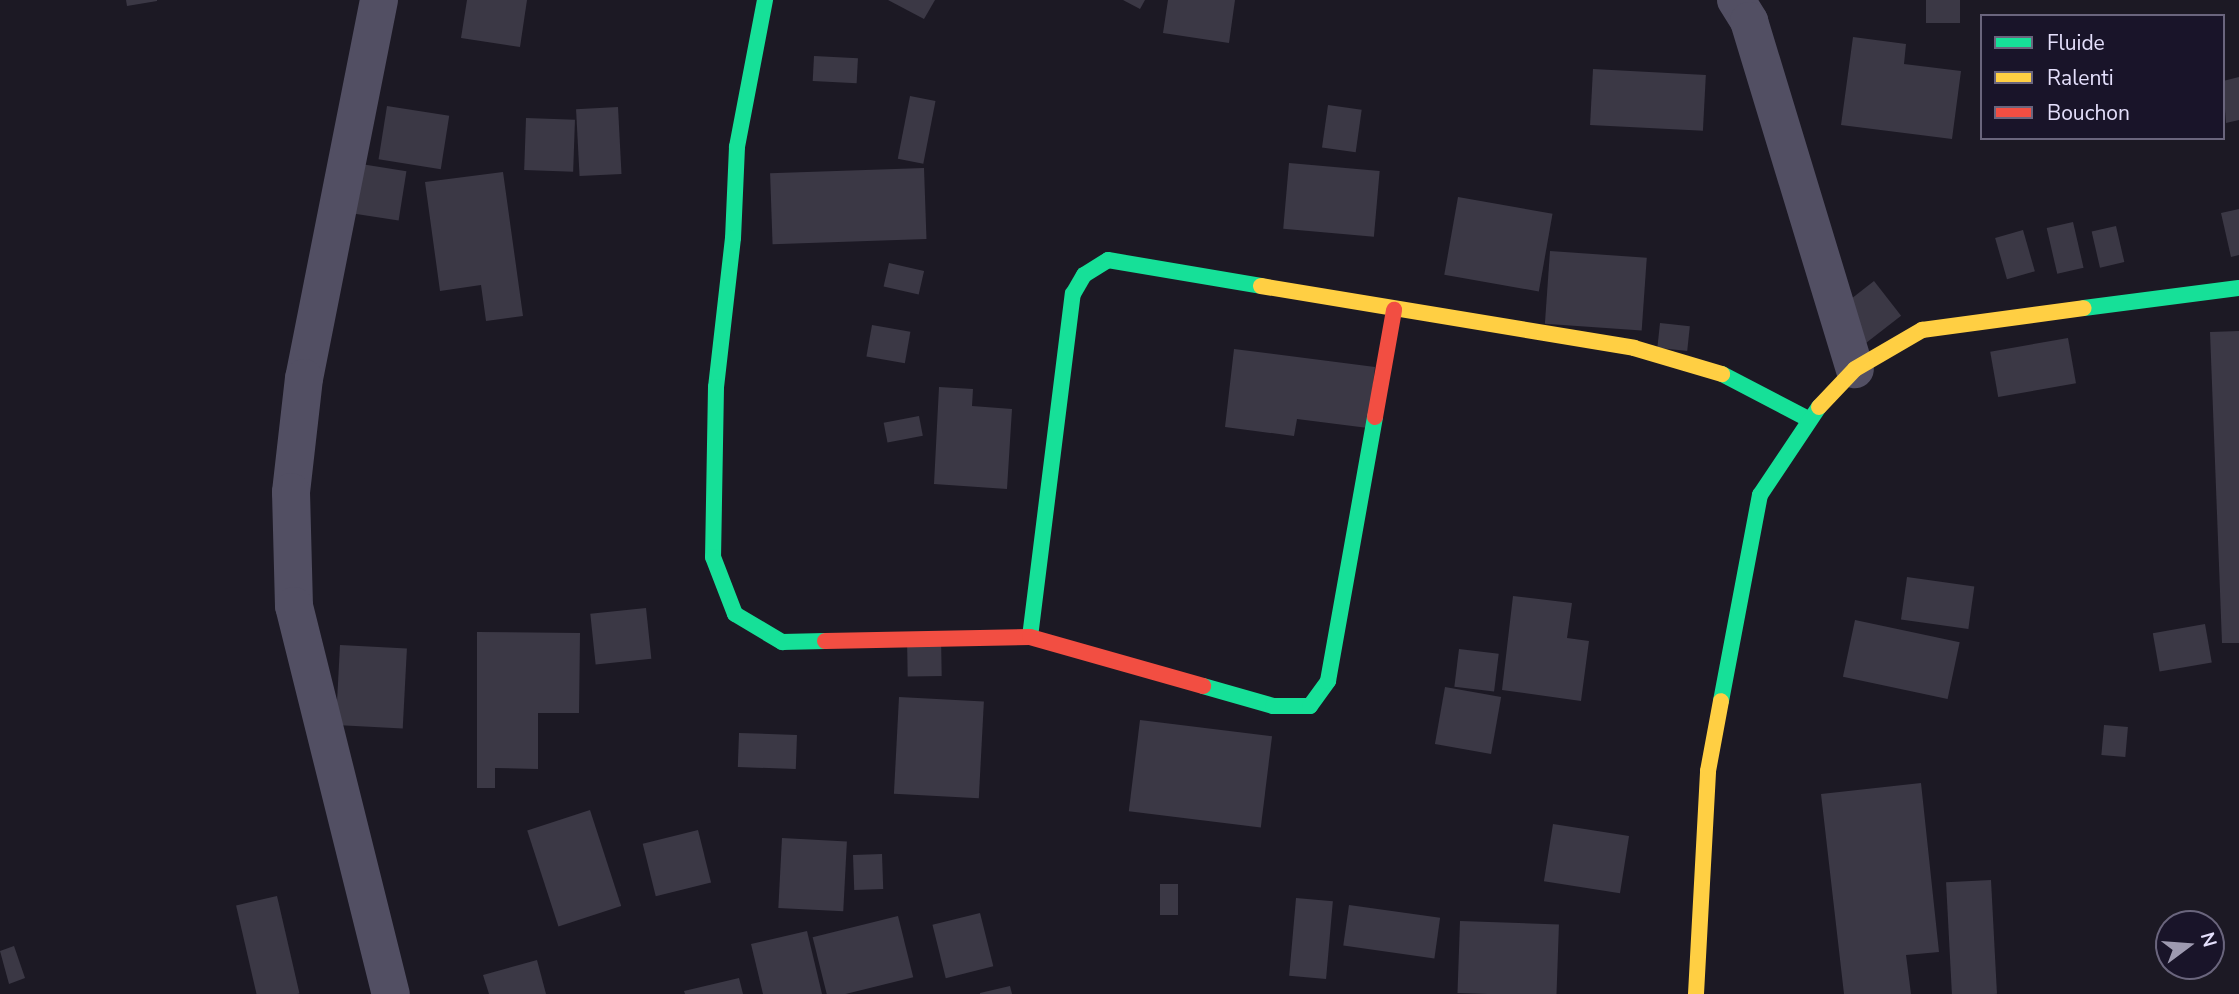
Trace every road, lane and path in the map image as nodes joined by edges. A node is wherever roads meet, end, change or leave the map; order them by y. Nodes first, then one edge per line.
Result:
1 (379, 0) edge
2 (765, 0) edge
3 (1736, 0) edge
4 (2239, 288) edge
5 (1394, 310) junction
6 (1855, 369) junction
7 (1808, 419) junction
8 (1030, 637) junction
9 (391, 994) edge
10 (1696, 994) edge

1 - 9 street
2 - 8 street
3 - 6 street
4 - 6 street
5 - 7 street
5 - 8 street
5 - 8 street
6 - 7 street
7 - 10 street

